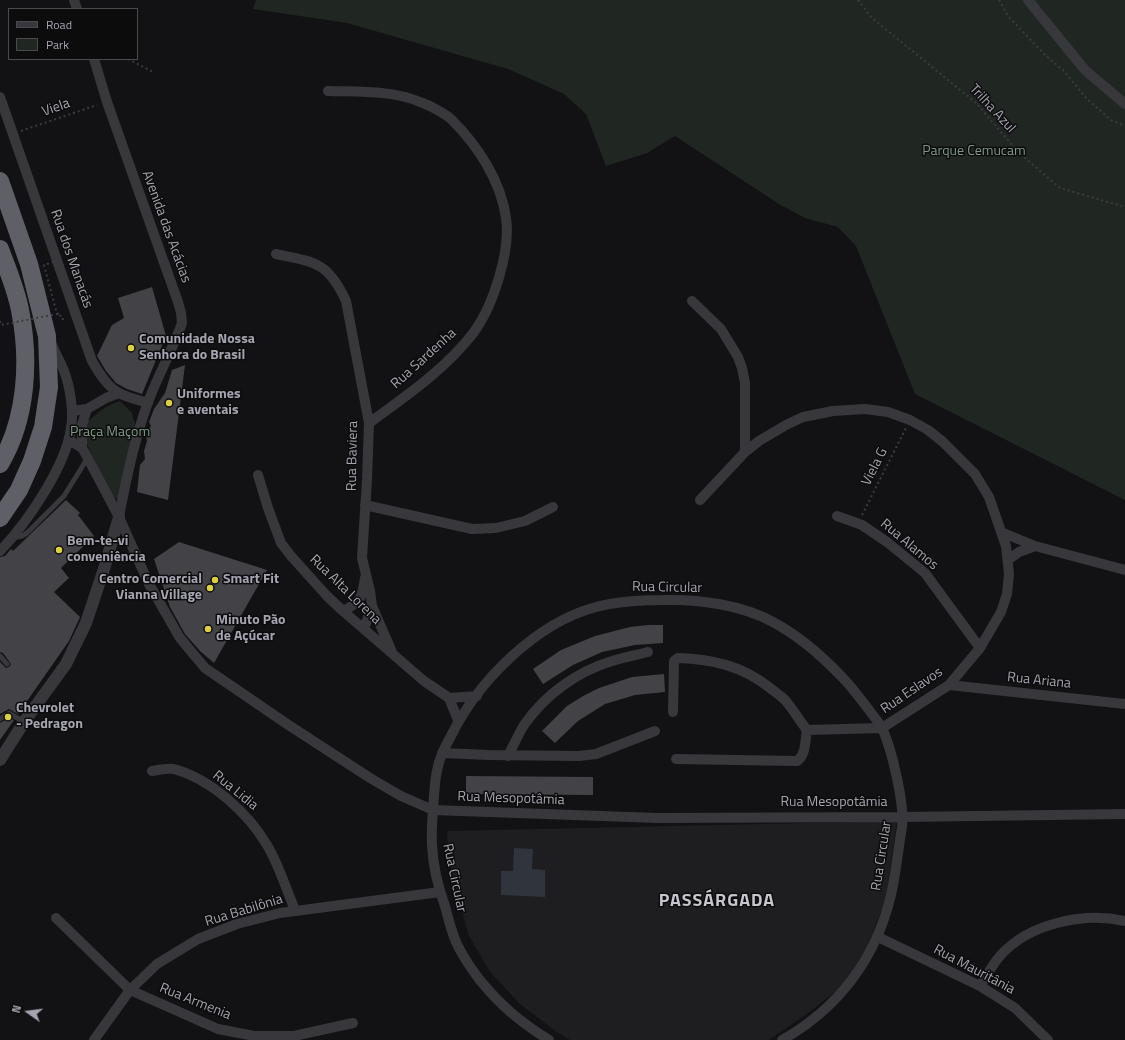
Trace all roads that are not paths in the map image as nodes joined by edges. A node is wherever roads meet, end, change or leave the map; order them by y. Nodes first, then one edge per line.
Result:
1 (1028, 0) edge
2 (94, 60) edge
3 (328, 91) dead end
4 (0, 97) edge
5 (1125, 104) edge
6 (0, 181) edge
7 (0, 249) edge
8 (276, 254) dead end
9 (692, 301) dead end
10 (47, 336) junction
11 (119, 393) junction
12 (148, 403) junction
13 (72, 410) junction
14 (87, 410) junction
15 (369, 423) junction
16 (68, 440) junction
17 (82, 448) junction
18 (745, 452) junction
19 (87, 458) junction
20 (0, 464) edge
21 (258, 475) dead end
22 (700, 500) dead end
23 (365, 505) junction
24 (553, 507) dead end
25 (838, 516) dead end
26 (119, 517) junction
27 (0, 518) edge
28 (1001, 532) junction
29 (12, 538) junction
30 (1035, 546) junction
31 (0, 551) edge
32 (1008, 560) junction
33 (1125, 570) edge
34 (366, 576) junction
35 (372, 606) junction
36 (343, 611) junction
37 (364, 629) junction
38 (980, 648) junction
39 (648, 652) dead end
40 (393, 654) junction
41 (0, 656) edge
42 (7, 664) dead end
43 (949, 685) junction
44 (477, 696) junction
45 (449, 698) junction
46 (1125, 704) edge
47 (673, 712) dead end
48 (0, 719) edge
49 (458, 720) junction
50 (24, 722) junction
51 (882, 728) junction
52 (807, 730) junction
53 (655, 731) dead end
54 (442, 753) junction
55 (508, 756) junction
56 (676, 759) dead end
57 (0, 760) edge
58 (152, 770) dead end
59 (433, 810) junction
60 (1125, 814) edge
61 (903, 817) junction
62 (440, 892) junction
63 (295, 910) junction
64 (56, 918) dead end
65 (1125, 922) edge
66 (878, 937) junction
67 (980, 986) junction
68 (130, 990) junction
69 (353, 1023) dead end
70 (94, 1040) edge
71 (549, 1040) edge
72 (782, 1040) edge
73 (1048, 1040) edge

1 - 5 street
2 - 12 street, Avenida das Acácias
3 - 15 street, Rua Sardenha
4 - 11 street, Rua dos Manacás
6 - 10 highway
7 - 20 highway
8 - 15 street, Rua Baviera
9 - 18 street
10 - 13 street
10 - 27 highway
11 - 12 street, Rua dos Manacás
11 - 14 street
12 - 26 street, Avenida das Acácias
13 - 14 street
13 - 16 street
14 - 17 street
15 - 23 street, Rua Baviera
16 - 17 street
16 - 29 street
17 - 19 street, Rua Mesopotâmia
18 - 22 street, Rua Eslavos
18 - 28 street, Rua Eslavos
19 - 26 street, Rua Mesopotâmia
19 - 29 lane
21 - 36 street, Rua Alta Lorena
23 - 24 street
23 - 34 street, Rua Baviera
25 - 38 street, Rua Alamos
26 - 50 street
26 - 59 street, Rua Mesopotâmia
28 - 30 street
28 - 32 street, Rua Eslavos
29 - 31 street
30 - 32 street
30 - 33 street
32 - 38 street, Rua Eslavos
34 - 35 street, Rua Baviera
34 - 36 street
35 - 37 street, Rua Baviera
35 - 40 street, Rua Baviera
36 - 37 street, Rua Alta Lorena
37 - 40 street, Rua Alta Lorena
38 - 43 street, Rua Eslavos
39 - 55 street
40 - 45 street, Rua Alta Lorena
41 - 42 lane
43 - 46 street, Rua Ariana
43 - 51 street, Rua Eslavos
44 - 45 street
44 - 49 street, Rua Circular
44 - 51 street, Rua Circular
45 - 49 street
47 - 52 street
48 - 50 lane
49 - 54 street, Rua Circular
50 - 57 street
51 - 52 street
51 - 61 street, Rua Circular
52 - 56 street
53 - 55 street
54 - 55 street
54 - 59 street, Rua Circular
58 - 63 street, Rua Lidia
59 - 61 street, Rua Mesopotâmia
59 - 62 street, Rua Circular
60 - 61 street, Rua Mesopotâmia
61 - 66 street, Rua Circular
62 - 63 street, Rua Babilônia
62 - 71 street, Rua Circular
63 - 68 street, Rua Babilônia
64 - 68 street, Rua Armenia
65 - 67 street
66 - 67 street, Rua Mauritânia
66 - 72 street, Rua Circular
67 - 73 street, Rua Mauritânia
68 - 69 street, Rua Armenia
68 - 70 street, Rua Babilônia

